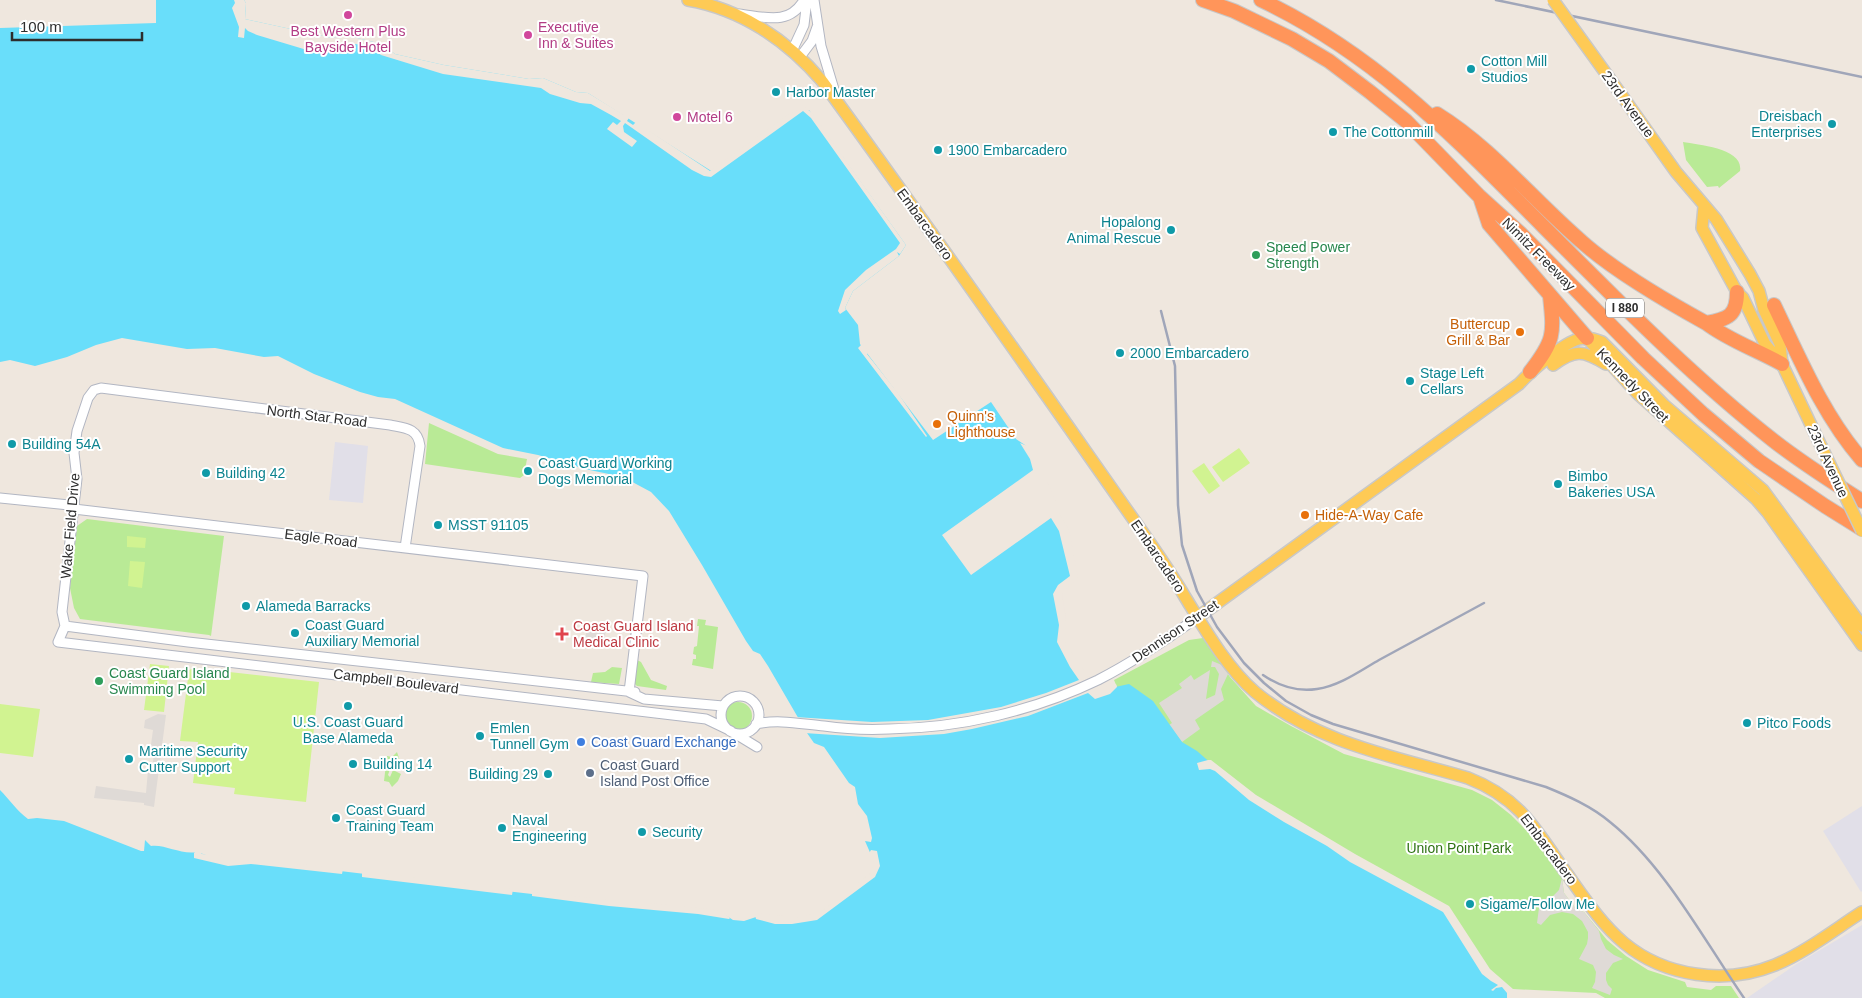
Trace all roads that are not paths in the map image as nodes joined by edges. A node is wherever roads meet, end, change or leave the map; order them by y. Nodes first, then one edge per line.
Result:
1 (688, 0) edge
2 (806, 0) edge
3 (814, 0) edge
4 (1203, 0) edge
5 (1261, 0) edge
6 (1553, 0) edge
7 (736, 14) junction
8 (818, 24) junction
9 (796, 54) junction
10 (1405, 93) junction
11 (839, 103) junction
12 (1480, 196) junction
13 (1704, 207) junction
14 (1759, 291) junction
15 (1737, 292) junction
16 (1550, 296) junction
17 (1774, 305) joint
18 (1706, 323) junction
19 (1587, 338) junction
20 (1782, 364) junction
21 (1614, 369) junction
22 (1530, 372) junction
23 (1519, 384) junction
24 (101, 388) joint
25 (1862, 460) edge
26 (0, 498) edge
27 (1862, 501) edge
28 (74, 509) junction
29 (1862, 530) edge
30 (405, 548) junction
31 (1198, 617) junction
32 (65, 626) junction
33 (1862, 626) edge
34 (58, 642) joint
35 (1862, 645) edge
36 (629, 692) junction
37 (725, 704) junction
38 (757, 707) junction
39 (772, 721) junction
40 (756, 725) junction
41 (731, 731) junction
42 (1862, 912) edge

1 - 7 main road, Embarcadero
2 - 7 street
2 - 9 street
3 - 8 street
4 - 12 highway, Nimitz Freeway / I 880
5 - 10 highway, Nimitz Freeway / I 880
6 - 13 main road, 23rd Avenue, bridge
7 - 9 main road, Embarcadero
8 - 9 street
8 - 11 street
9 - 11 main road, Embarcadero
10 - 18 highway
10 - 27 highway, Nimitz Freeway / I 880
11 - 31 main road, Embarcadero
12 - 16 highway
12 - 29 highway, Nimitz Freeway / I 880
13 - 14 main road, 23rd Avenue
13 - 15 main road, 23rd Avenue
14 - 17 main road
14 - 20 main road, 23rd Avenue
15 - 18 highway
15 - 20 main road, 23rd Avenue
16 - 19 highway
16 - 22 highway
17 - 25 highway
18 - 20 highway
19 - 21 main road, Kennedy Street
19 - 22 main road, Dennison Street
19 - 33 main road, Kennedy Street
20 - 29 main road, 23rd Avenue, bridge
21 - 23 main road, Dennison Street
21 - 35 main road, Kennedy Street
22 - 23 main road, Dennison Street
23 - 31 main road, Dennison Street
24 - 28 street, Wake Field Drive
24 - 30 street, North Star Road
26 - 28 street, Eagle Road
28 - 30 street, Eagle Road
28 - 32 street, Wake Field Drive
30 - 36 street, Eagle Road
31 - 39 street, Dennison Street
31 - 42 main road, Embarcadero
32 - 34 street, Wake Field Drive
32 - 36 street, Campbell Boulevard
34 - 41 street, Campbell Boulevard
36 - 37 street, Campbell Boulevard
37 - 38 street
37 - 41 street
38 - 39 street
38 - 40 street
39 - 40 street, Dennison Street
40 - 41 street
40 - 41 street, Campbell Boulevard

